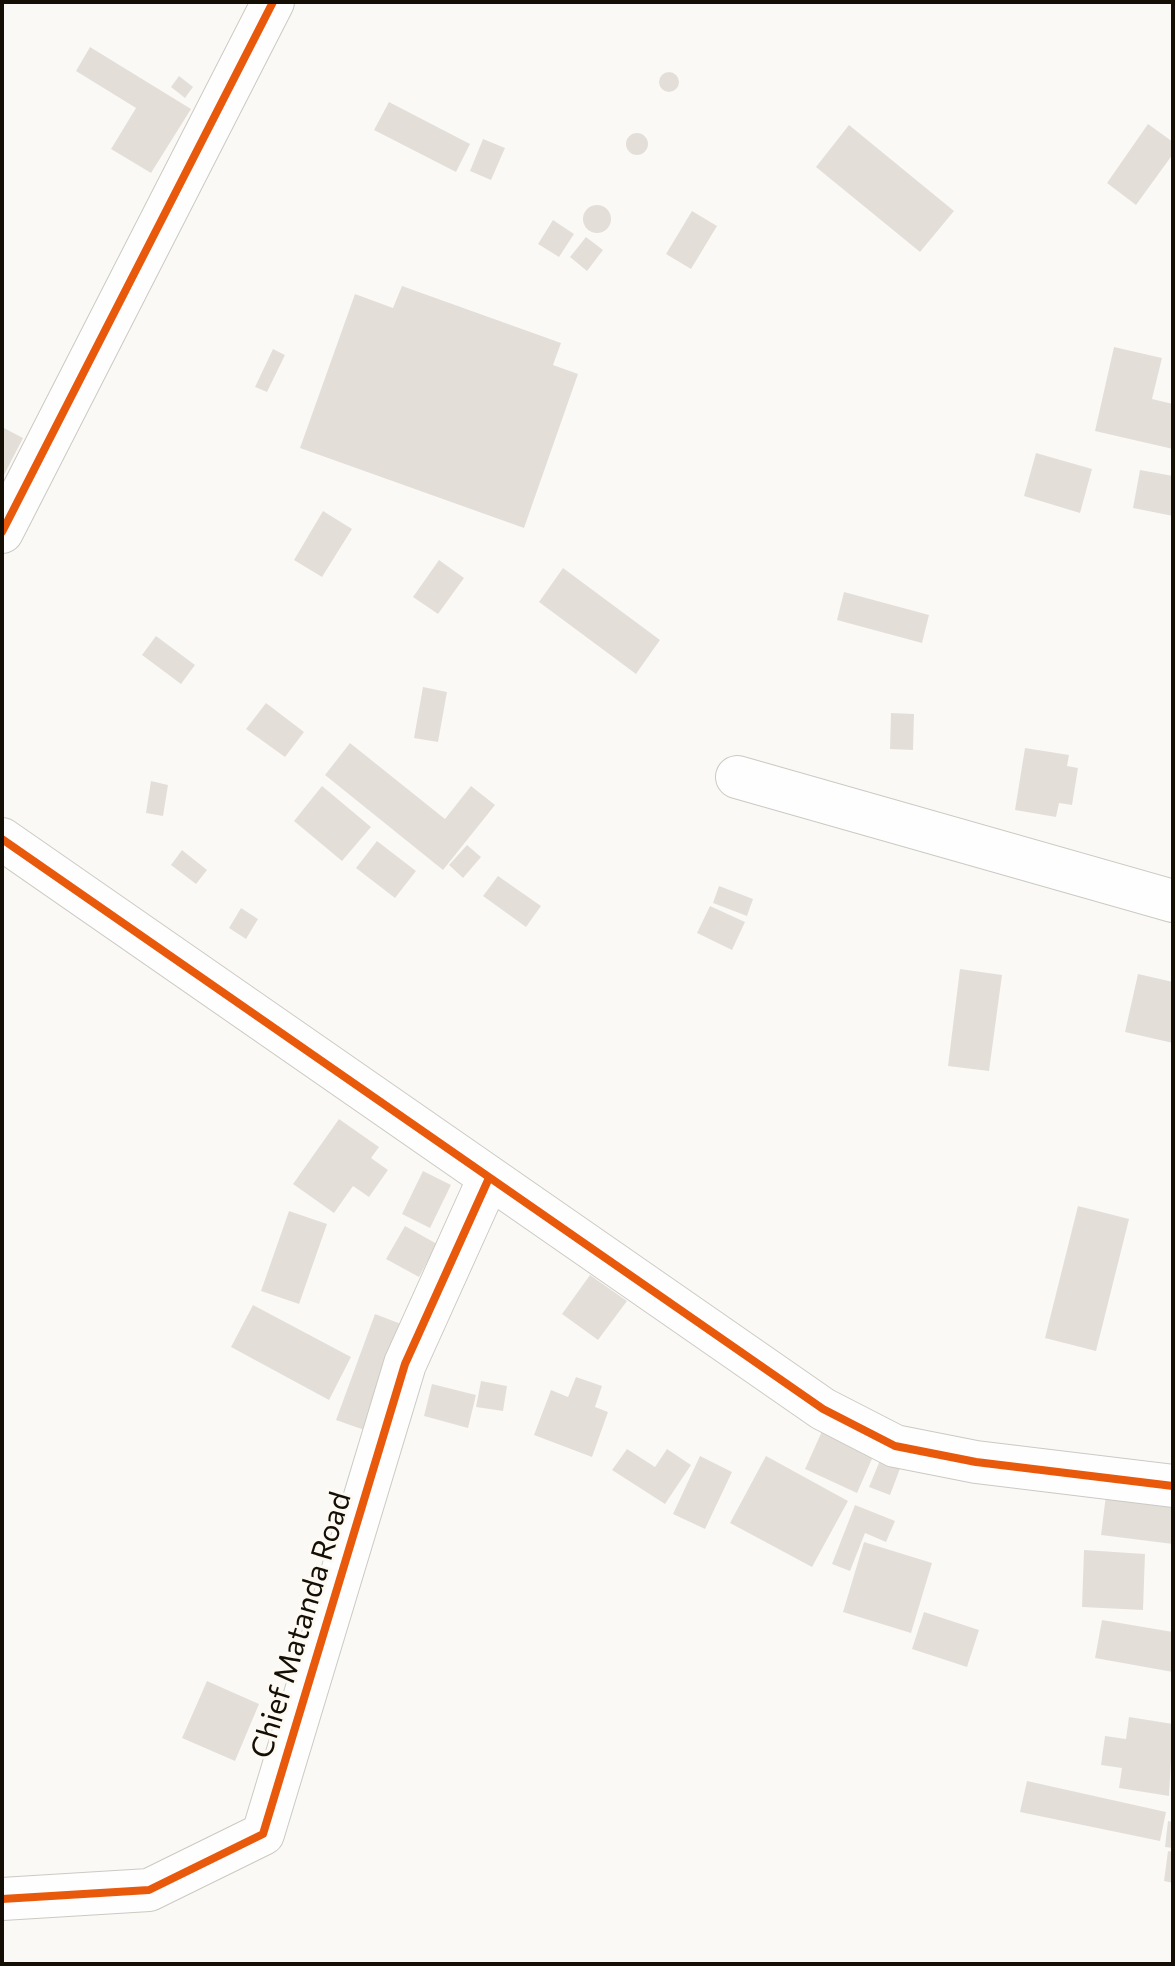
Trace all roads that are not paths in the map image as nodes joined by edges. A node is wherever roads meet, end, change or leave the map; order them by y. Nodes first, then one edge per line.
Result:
1 (273, 2) edge
2 (2, 532) edge
3 (737, 777) dead end
4 (2, 839) edge
5 (1173, 901) edge
6 (489, 1178) junction
7 (1173, 1486) edge
8 (2, 1899) edge

1 - 2 street
3 - 5 street
4 - 6 street
6 - 7 street
6 - 8 street, Chief Matanda Road

